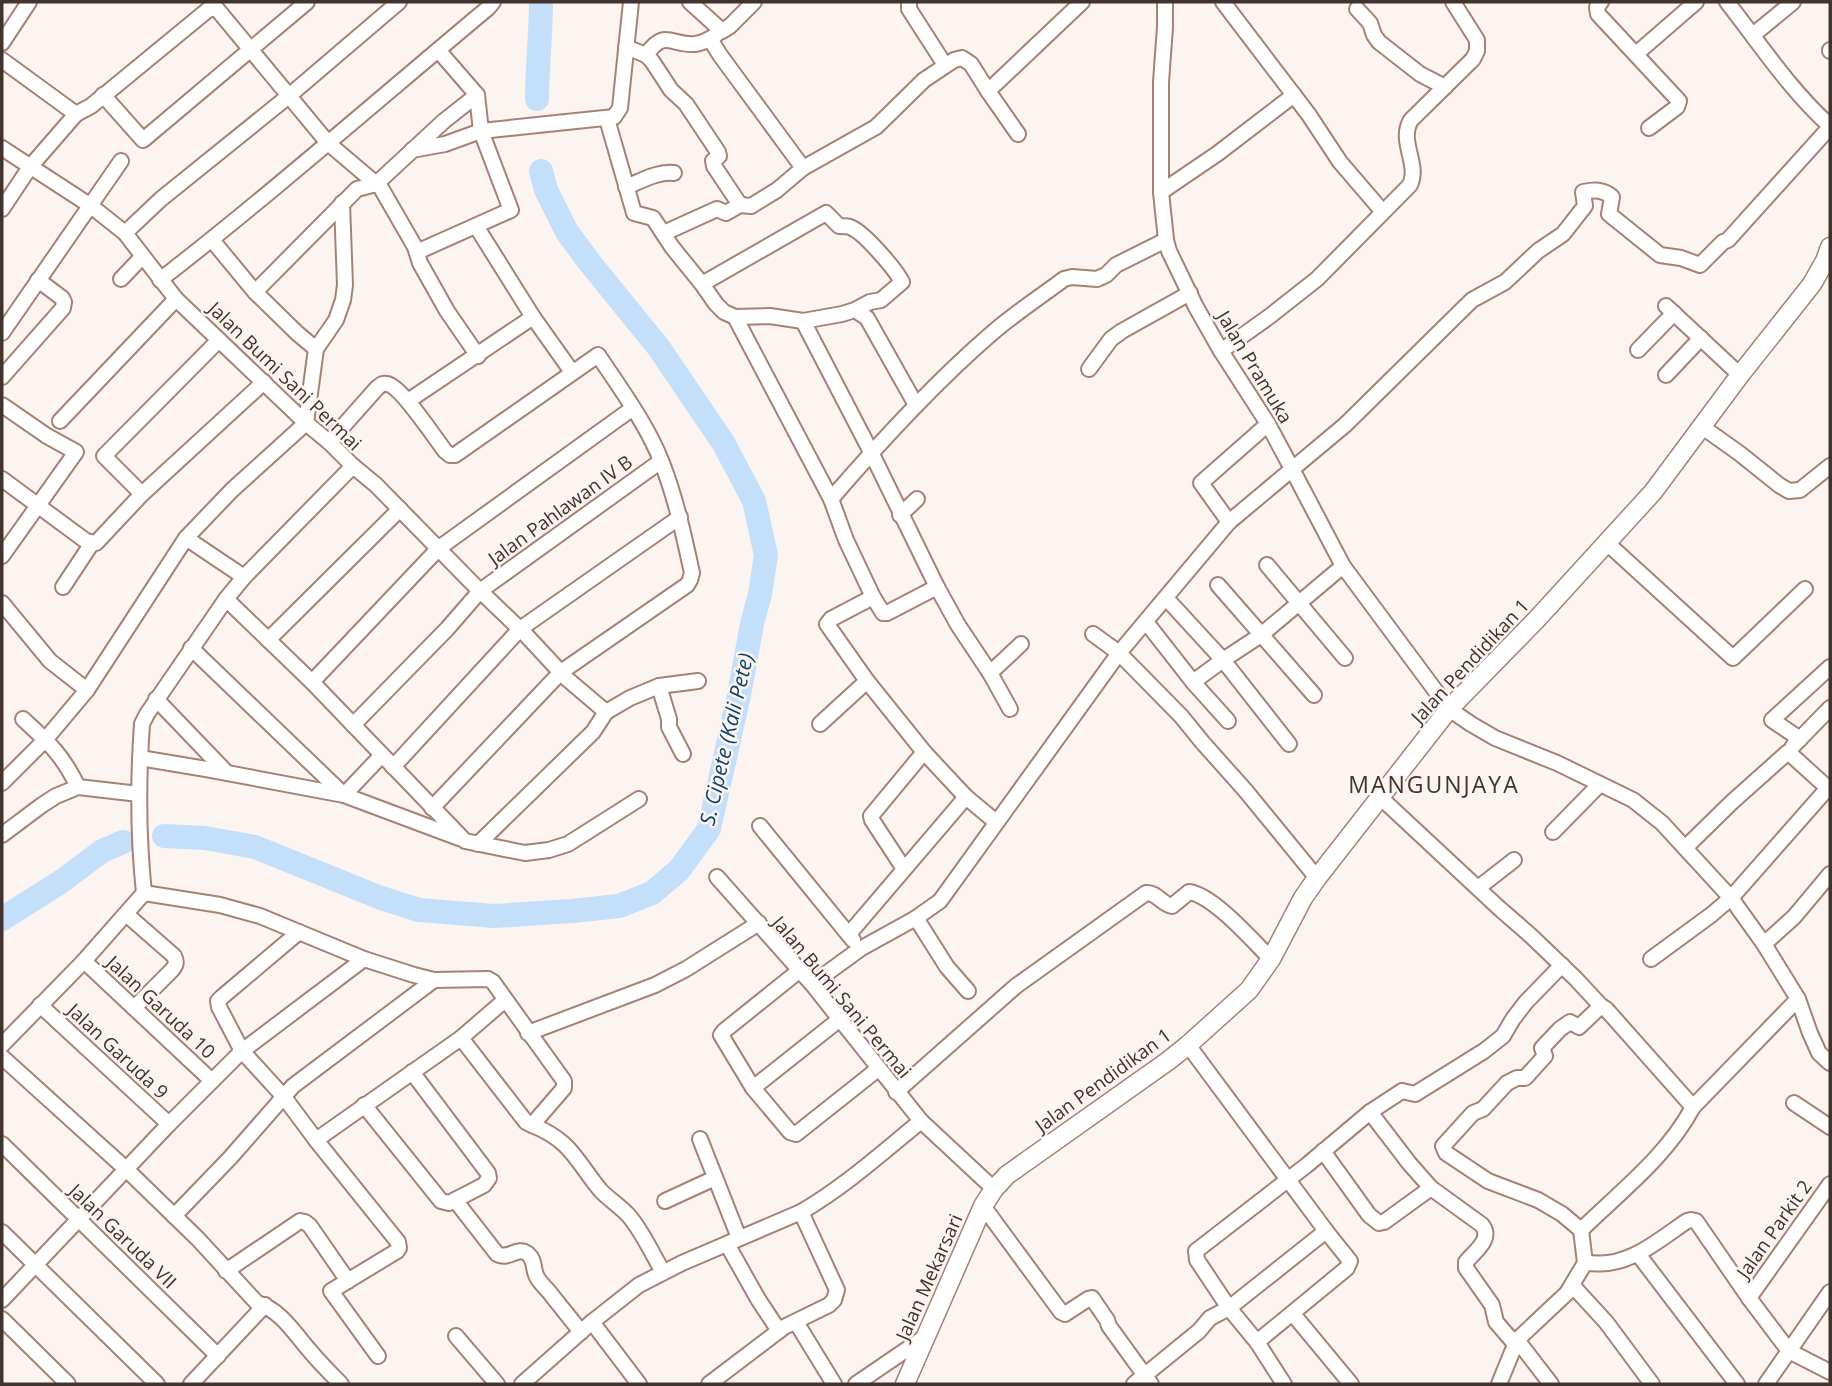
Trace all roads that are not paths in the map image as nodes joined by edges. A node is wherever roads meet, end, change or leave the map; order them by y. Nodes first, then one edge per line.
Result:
1 (29, 2) edge
2 (307, 2) edge
3 (400, 2) edge
4 (493, 2) edge
5 (632, 2) edge
6 (690, 2) edge
7 (754, 2) edge
8 (909, 2) edge
9 (1082, 2) edge
10 (1165, 2) edge
11 (1223, 2) edge
12 (1453, 2) edge
13 (1601, 2) edge
14 (1696, 2) edge
15 (1727, 2) edge
16 (1793, 2) edge
17 (1357, 9) dead end
18 (716, 35) junction
19 (1753, 35) junction
20 (2, 43) edge
21 (626, 47) junction
22 (251, 50) junction
23 (438, 50) junction
24 (1636, 54) junction
25 (646, 55) junction
26 (2, 60) edge
27 (945, 65) junction
28 (1446, 87) junction
29 (988, 91) junction
30 (103, 95) junction
31 (290, 95) junction
32 (477, 95) junction
33 (1294, 95) junction
34 (76, 114) junction
35 (607, 118) junction
36 (1830, 127) edge
37 (1649, 128) dead end
38 (481, 131) junction
39 (1018, 134) dead end
40 (328, 144) junction
41 (2, 148) edge
42 (412, 150) junction
43 (121, 161) dead end
44 (30, 167) junction
45 (803, 168) junction
46 (674, 173) dead end
47 (376, 184) junction
48 (626, 187) junction
49 (1161, 192) junction
50 (342, 204) junction
51 (740, 205) junction
52 (91, 206) junction
53 (2, 209) edge
54 (1383, 212) junction
55 (476, 226) junction
56 (125, 233) junction
57 (664, 233) junction
58 (212, 240) junction
59 (1166, 240) junction
60 (1830, 247) edge
61 (416, 252) junction
62 (142, 257) junction
63 (121, 279) dead end
64 (38, 280) junction
65 (160, 280) junction
66 (702, 284) junction
67 (255, 292) junction
68 (1190, 293) junction
69 (176, 299) junction
70 (855, 310) junction
71 (533, 317) junction
72 (735, 317) junction
73 (803, 321) junction
74 (2, 333) edge
75 (1701, 338) junction
76 (219, 340) junction
77 (316, 349) junction
78 (1638, 350) dead end
79 (1221, 351) junction
80 (478, 356) junction
81 (1089, 369) dead end
82 (572, 372) junction
83 (1666, 374) dead end
84 (1740, 375) junction
85 (2, 377) edge
86 (264, 382) junction
87 (408, 401) junction
88 (2, 405) edge
89 (916, 405) junction
90 (633, 408) junction
91 (60, 421) dead end
92 (306, 423) junction
93 (1268, 424) junction
94 (1702, 426) junction
95 (329, 442) junction
96 (871, 452) junction
97 (662, 460) junction
98 (352, 466) junction
99 (1830, 466) edge
100 (1293, 468) junction
101 (2, 479) edge
102 (142, 494) junction
103 (831, 499) junction
104 (917, 499) dead end
105 (36, 505) junction
106 (400, 509) junction
107 (900, 515) junction
108 (680, 517) junction
109 (1229, 522) junction
110 (186, 538) junction
111 (92, 543) junction
112 (1607, 543) junction
113 (439, 548) junction
114 (2, 556) edge
115 (1267, 565) dead end
116 (1343, 566) junction
117 (244, 577) junction
118 (1218, 585) dead end
119 (63, 587) dead end
120 (937, 587) junction
121 (1805, 589) dead end
122 (480, 592) junction
123 (873, 597) junction
124 (226, 598) junction
125 (1166, 598) junction
126 (1298, 602) junction
127 (2, 603) edge
128 (1146, 622) junction
129 (520, 629) junction
130 (1093, 634) dead end
131 (1261, 635) junction
132 (268, 640) junction
133 (1021, 644) dead end
134 (191, 648) junction
135 (1119, 653) junction
136 (1345, 658) dead end
137 (1223, 660) junction
138 (1830, 667) edge
139 (561, 672) junction
140 (990, 673) junction
141 (698, 681) dead end
142 (867, 681) junction
143 (312, 682) junction
144 (1193, 682) junction
145 (659, 686) junction
146 (87, 690) junction
147 (1314, 695) dead end
148 (156, 699) junction
149 (1830, 708) edge
150 (1010, 709) dead end
151 (1450, 709) junction
152 (606, 712) junction
153 (23, 719) dead end
154 (1228, 721) dead end
155 (820, 724) dead end
156 (353, 725) junction
157 (1800, 739) junction
158 (45, 740) junction
159 (1289, 744) dead end
160 (924, 752) junction
161 (1788, 752) junction
162 (683, 754) dead end
163 (382, 755) junction
164 (140, 758) junction
165 (393, 767) junction
166 (227, 773) junction
167 (2, 783) edge
168 (1600, 784) junction
169 (78, 787) junction
170 (1829, 789) edge
171 (139, 794) junction
172 (344, 795) junction
173 (966, 797) junction
174 (1381, 797) junction
175 (639, 799) dead end
176 (432, 807) junction
177 (996, 822) junction
178 (760, 826) dead end
179 (1553, 832) dead end
180 (2, 835) edge
181 (472, 842) junction
182 (1685, 848) junction
183 (1514, 860) dead end
184 (904, 869) junction
185 (1830, 874) edge
186 (717, 877) dead end
187 (1317, 878) junction
188 (1478, 888) junction
189 (144, 892) junction
190 (1731, 898) junction
191 (126, 914) junction
192 (916, 918) junction
193 (759, 923) junction
194 (299, 932) junction
195 (849, 934) junction
196 (1764, 944) junction
197 (860, 950) junction
198 (363, 959) junction
199 (1271, 959) junction
200 (1651, 959) dead end
201 (84, 961) junction
202 (1562, 965) junction
203 (800, 970) junction
204 (434, 980) junction
205 (812, 984) junction
206 (968, 991) dead end
207 (1798, 999) junction
208 (505, 1000) junction
209 (40, 1005) junction
210 (1601, 1006) junction
211 (134, 1008) junction
212 (840, 1019) junction
213 (528, 1033) junction
214 (461, 1038) junction
215 (2, 1045) edge
216 (1188, 1045) junction
217 (242, 1051) junction
218 (2, 1057) edge
219 (1830, 1063) edge
220 (878, 1069) junction
221 (412, 1072) junction
222 (212, 1081) junction
223 (753, 1088) junction
224 (896, 1092) junction
225 (284, 1097) junction
226 (1794, 1103) dead end
227 (364, 1104) junction
228 (1693, 1107) junction
229 (1370, 1112) junction
230 (921, 1121) junction
231 (169, 1124) junction
232 (532, 1125) junction
233 (1830, 1127) edge
234 (700, 1139) dead end
235 (316, 1140) junction
236 (2, 1144) edge
237 (1323, 1152) junction
238 (127, 1170) junction
239 (715, 1178) junction
240 (1287, 1180) junction
241 (1830, 1184) edge
242 (1431, 1188) junction
243 (993, 1189) junction
244 (455, 1200) junction
245 (665, 1201) dead end
246 (983, 1206) junction
247 (801, 1212) junction
248 (174, 1216) junction
249 (78, 1219) junction
250 (1581, 1230) junction
251 (1326, 1231) junction
252 (2, 1233) edge
253 (733, 1241) junction
254 (1638, 1254) junction
255 (1585, 1263) junction
256 (34, 1265) junction
257 (226, 1271) junction
258 (663, 1272) junction
259 (348, 1281) junction
260 (1572, 1285) junction
261 (1830, 1292) edge
262 (1749, 1298) junction
263 (2, 1300) edge
264 (265, 1306) junction
265 (1229, 1308) junction
266 (1293, 1314) junction
267 (2, 1319) edge
268 (796, 1322) junction
269 (587, 1327) junction
270 (779, 1331) junction
271 (456, 1336) dead end
272 (925, 1337) junction
273 (1257, 1342) junction
274 (1516, 1342) junction
275 (1789, 1351) junction
276 (218, 1356) junction
277 (378, 1356) dead end
278 (1830, 1372) edge
279 (1143, 1382) edge
280 (68, 1384) edge
281 (157, 1384) edge
282 (191, 1384) edge
283 (341, 1384) edge
284 (497, 1384) edge
285 (522, 1384) edge
286 (639, 1384) edge
287 (709, 1384) edge
288 (834, 1384) edge
289 (856, 1384) edge
290 (905, 1384) edge
291 (1284, 1384) edge
292 (1351, 1384) edge
293 (1499, 1384) edge
294 (1551, 1384) edge
295 (1652, 1384) edge
296 (1737, 1384) edge
297 (1766, 1384) edge

1 - 20 street
2 - 22 street
3 - 31 street
4 - 23 street
5 - 21 street
6 - 18 street
7 - 18 street
8 - 27 street
9 - 29 street
10 - 49 street, Jalan Pramuka
11 - 33 street
12 - 28 street
13 - 24 street
14 - 24 street
15 - 19 street
16 - 19 street
17 - 28 street
18 - 25 street
18 - 45 street
19 - 36 street
21 - 25 street
21 - 35 street
22 - 30 street
22 - 30 street
22 - 31 street
23 - 32 street
23 - 40 street
24 - 37 street
25 - 51 street
26 - 34 street
27 - 29 street
27 - 45 street
28 - 54 street
29 - 39 street
30 - 34 street
31 - 40 street
31 - 56 street
32 - 38 street
32 - 42 street
33 - 49 street
33 - 54 street
34 - 44 street
35 - 38 street
35 - 48 street
36 - 100 street
38 - 42 street
38 - 55 street
40 - 47 street
40 - 58 street
41 - 44 street, Jalan Bumi Sani Permai
42 - 47 street
43 - 52 street
44 - 52 street, Jalan Bumi Sani Permai
44 - 53 street
45 - 51 street
46 - 48 street
47 - 50 street
47 - 61 street
48 - 57 street
49 - 59 street, Jalan Pramuka
50 - 67 street
50 - 77 street
51 - 57 street
52 - 56 street, Jalan Bumi Sani Permai
52 - 64 street
54 - 79 street
55 - 61 street
55 - 71 street
56 - 62 street, Jalan Bumi Sani Permai
57 - 66 street
58 - 65 street
58 - 67 street
59 - 68 street, Jalan Pramuka
59 - 89 street
60 - 84 street, Jalan Pendidikan 1
61 - 80 street
62 - 63 street
62 - 65 street, Jalan Bumi Sani Permai
64 - 74 street
64 - 85 street
65 - 69 street, Jalan Bumi Sani Permai
66 - 70 street
66 - 72 street
67 - 77 street
68 - 79 street, Jalan Pramuka
68 - 81 street
69 - 76 street, Jalan Bumi Sani Permai
69 - 91 street
70 - 73 street
70 - 89 street
71 - 80 street
71 - 82 street
72 - 73 street
72 - 103 street
73 - 96 street
75 - 78 street
75 - 83 street
75 - 84 street
76 - 86 street, Jalan Bumi Sani Permai
76 - 102 street
77 - 92 street
79 - 93 street, Jalan Pramuka
80 - 87 street
82 - 87 street
82 - 90 street
84 - 94 street, Jalan Pendidikan 1
86 - 92 street, Jalan Bumi Sani Permai
86 - 102 street
87 - 95 street
88 - 105 street
89 - 96 street
90 - 97 street
90 - 113 street
92 - 95 street, Jalan Bumi Sani Permai
92 - 110 street
93 - 100 street, Jalan Pramuka
93 - 109 street
94 - 99 street
94 - 112 street, Jalan Pendidikan 1
95 - 98 street, Jalan Bumi Sani Permai
96 - 103 street
96 - 107 street
97 - 108 street
97 - 122 street, Jalan Pahlawan IV B
98 - 106 street
98 - 117 street, Jalan Bumi Sani Permai
100 - 109 street
100 - 116 street, Jalan Pramuka
101 - 105 street
102 - 111 street
103 - 123 street
104 - 107 street
105 - 111 street
105 - 114 street
106 - 113 street
106 - 132 street
107 - 120 street
108 - 129 street
108 - 139 street
109 - 125 street
110 - 117 street
110 - 146 street
111 - 119 street
112 - 121 street
112 - 151 street, Jalan Pendidikan 1
113 - 122 street
113 - 143 street
115 - 126 street
116 - 126 street
116 - 151 street, Jalan Pramuka
117 - 124 street, Jalan Bumi Sani Permai
118 - 131 street
120 - 123 street
120 - 140 street
122 - 129 street
122 - 156 street, Jalan Pahlawan IV B
123 - 142 street
124 - 132 street
124 - 134 street, Jalan Bumi Sani Permai
125 - 128 street
125 - 137 street
126 - 131 street
126 - 136 street
127 - 146 street
128 - 135 street
128 - 144 street
129 - 139 street
129 - 165 street
130 - 135 street
131 - 137 street
131 - 147 street
132 - 143 street
133 - 140 street
134 - 148 street, Jalan Bumi Sani Permai
134 - 172 street
135 - 177 street
135 - 187 street
137 - 144 street
137 - 159 street
138 - 157 street
139 - 152 street
139 - 176 street
140 - 150 street
141 - 145 street
142 - 155 street
142 - 160 street
143 - 156 street
144 - 154 street
145 - 152 street
145 - 162 street
146 - 158 street
148 - 164 street, Jalan Bumi Sani Permai
148 - 166 street
149 - 157 street
151 - 168 street, Jalan Pramuka
151 - 174 street, Jalan Pendidikan 1
152 - 181 street
153 - 158 street
156 - 163 street
157 - 161 street
158 - 167 street
158 - 169 street
160 - 173 street
160 - 184 street
161 - 170 street
161 - 182 street
163 - 165 street
163 - 172 street
164 - 166 street
164 - 171 street, Jalan Bumi Sani Permai
165 - 176 street
166 - 172 street
168 - 179 street
168 - 182 street, Jalan Pramuka
169 - 171 street
169 - 180 street
170 - 190 street
171 - 189 street, Jalan Bumi Sani Permai
172 - 181 street
173 - 177 street
173 - 184 street
174 - 187 street, Jalan Pendidikan 1
174 - 188 street
175 - 181 street
176 - 181 street
177 - 192 street
178 - 195 street
182 - 190 street, Jalan Pramuka
183 - 188 street
184 - 195 street
185 - 196 street
186 - 193 street
187 - 199 street, Jalan Pendidikan 1
188 - 202 street
189 - 191 street
189 - 194 street
190 - 196 street, Jalan Pramuka
190 - 200 street
191 - 201 street
191 - 211 street
192 - 197 street
192 - 206 street
193 - 203 street, Jalan Bumi Sani Permai
193 - 213 street, Jalan Bumi Sani Permai
194 - 198 street
194 - 217 street
195 - 197 street
196 - 207 street, Jalan Pramuka
197 - 205 street
198 - 204 street
198 - 217 street
199 - 216 street, Jalan Pendidikan 1
199 - 224 street
201 - 209 street
201 - 211 street, Jalan Garuda 10
202 - 210 street
202 - 229 street
203 - 205 street, Jalan Bumi Sani Permai
203 - 223 street
204 - 208 street
204 - 225 street
205 - 212 street, Jalan Bumi Sani Permai
207 - 219 street, Jalan Pramuka
207 - 228 street
208 - 213 street
208 - 214 street
209 - 215 street
209 - 231 street, Jalan Garuda 9
210 - 228 street
210 - 250 street
211 - 222 street, Jalan Garuda 10
212 - 220 street, Jalan Bumi Sani Permai
212 - 223 street
213 - 232 street
214 - 221 street
214 - 232 street
216 - 240 street
216 - 243 street, Jalan Pendidikan 1
217 - 222 street
217 - 225 street
218 - 238 street
220 - 223 street
220 - 224 street, Jalan Bumi Sani Permai
221 - 227 street
221 - 244 street
222 - 231 street
224 - 230 street, Jalan Bumi Sani Permai
225 - 235 street
225 - 248 street
226 - 233 street
227 - 235 street
227 - 244 street
228 - 250 street
229 - 237 street
229 - 242 street
230 - 243 street, Jalan Bumi Sani Permai
230 - 247 street
231 - 238 street
232 - 258 street
234 - 239 street
235 - 259 street
236 - 249 street, Jalan Garuda VII
237 - 240 street
237 - 242 street
238 - 248 street
238 - 249 street
239 - 245 street
239 - 253 street
240 - 251 street
240 - 265 street
241 - 262 street, Jalan Parkit 2
242 - 274 street
243 - 246 street, Jalan Mekarsari
244 - 269 street
246 - 272 street, Jalan Mekarsari
246 - 279 street
247 - 253 street
247 - 268 street
248 - 257 street
249 - 256 street
249 - 276 street, Jalan Garuda VII
250 - 255 street
251 - 265 street
251 - 266 street
252 - 256 street
253 - 258 street
253 - 270 street
254 - 255 street
254 - 262 street
254 - 296 street
255 - 260 street
256 - 263 street
256 - 281 street
257 - 259 street
257 - 264 street
258 - 269 street
259 - 277 street
260 - 274 street
260 - 295 street
261 - 275 street
262 - 275 street
264 - 276 street
264 - 283 street
265 - 273 street
265 - 279 street
266 - 273 street
266 - 292 street
267 - 280 street
268 - 270 street
268 - 288 street
269 - 285 street
269 - 286 street
270 - 287 street
271 - 284 street
272 - 289 street
272 - 290 street, Jalan Mekarsari
273 - 291 street
274 - 293 street
274 - 294 street
275 - 278 street
275 - 297 street
276 - 282 street

